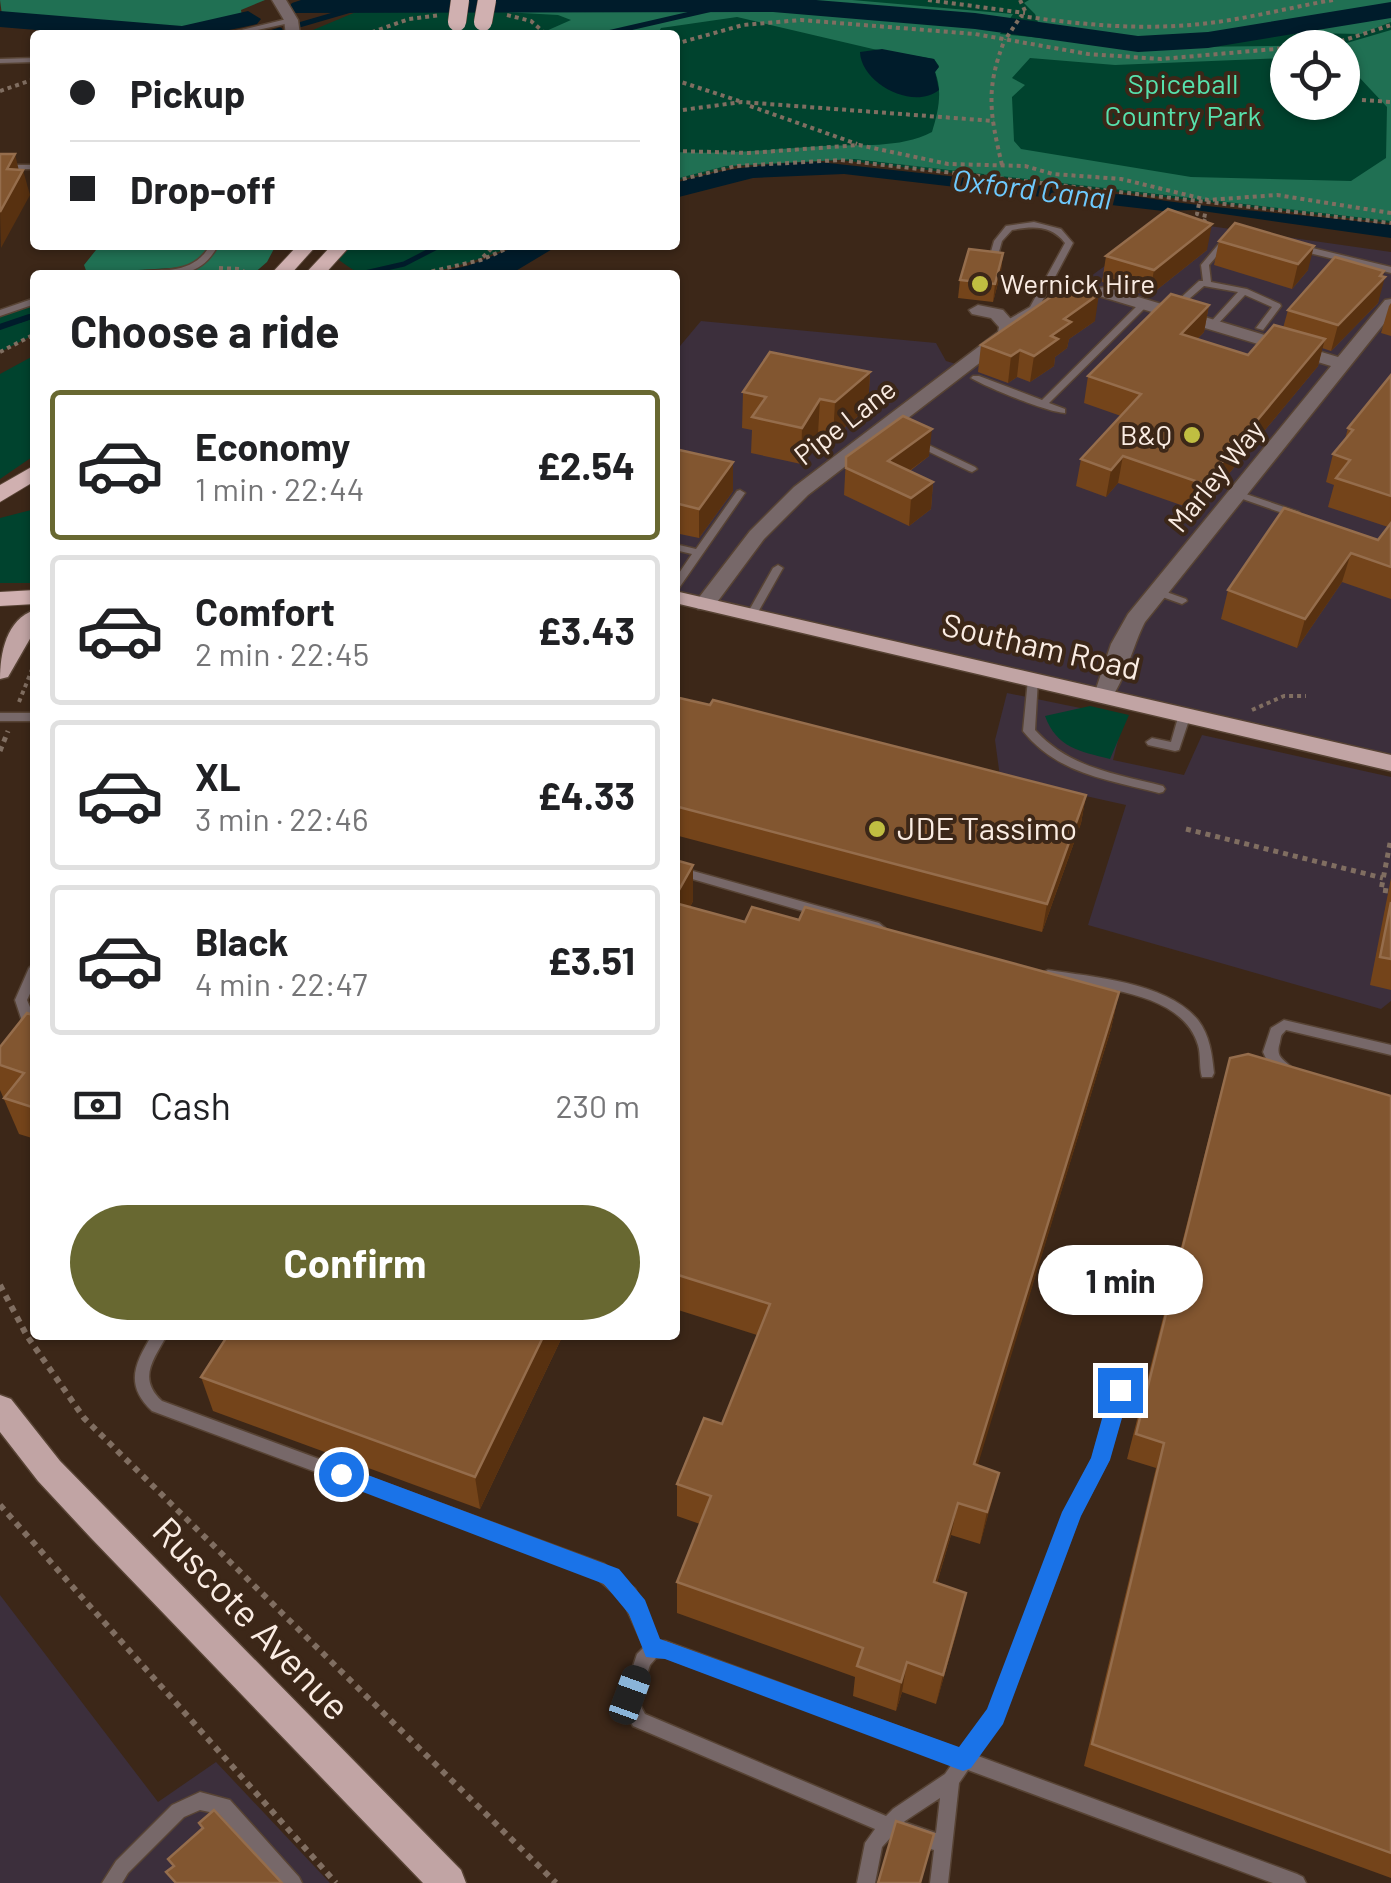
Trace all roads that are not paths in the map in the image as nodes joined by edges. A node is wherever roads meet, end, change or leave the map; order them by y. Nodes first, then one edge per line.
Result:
1 (460, 0) edge
2 (486, 0) edge
3 (287, 16) edge
4 (455, 29) edge
5 (481, 29) edge
6 (241, 30) edge
7 (30, 60) edge
8 (0, 61) edge
9 (30, 167) edge
10 (0, 168) edge
11 (1199, 231) edge
12 (1287, 246) edge
13 (212, 250) edge
14 (303, 250) edge
15 (337, 250) edge
16 (990, 266) edge
17 (174, 270) edge
18 (284, 270) edge
19 (318, 270) edge
20 (1391, 270) edge
21 (1207, 282) junction
22 (1244, 291) junction
23 (1105, 292) dead end
24 (30, 303) edge
25 (1178, 303) edge
26 (1144, 304) junction
27 (1391, 304) edge
28 (978, 310) dead end
29 (0, 313) edge
30 (1008, 324) junction
31 (1260, 328) dead end
32 (1219, 329) junction
33 (1342, 364) junction
34 (976, 378) dead end
35 (1043, 404) junction
36 (1062, 411) dead end
37 (882, 426) junction
38 (972, 468) dead end
39 (30, 475) edge
40 (740, 493) dead end
41 (30, 494) edge
42 (1237, 494) junction
43 (0, 497) edge
44 (1306, 518) edge
45 (680, 548) edge
46 (697, 552) junction
47 (778, 568) dead end
48 (680, 578) edge
49 (1158, 592) junction
50 (30, 597) edge
51 (680, 598) edge
52 (0, 599) edge
53 (1182, 601) dead end
54 (705, 604) junction
55 (752, 614) junction
56 (30, 623) edge
57 (0, 672) edge
58 (1033, 679) junction
59 (1105, 695) junction
60 (1185, 714) junction
61 (0, 717) edge
62 (30, 717) edge
63 (1152, 742) dead end
64 (1391, 763) edge
65 (1159, 789) dead end
66 (680, 871) edge
67 (896, 932) edge
68 (1024, 968) edge
69 (30, 979) edge
70 (30, 1022) edge
71 (1391, 1050) edge
72 (1207, 1072) dead end
73 (1304, 1074) edge
74 (157, 1340) edge
75 (1120, 1390) dead end
76 (0, 1409) edge
77 (654, 1650) junction
78 (963, 1760) junction
79 (951, 1780) junction
80 (889, 1826) junction
81 (944, 1845) junction
82 (111, 1883) edge
83 (293, 1883) edge
84 (448, 1883) edge
85 (866, 1883) edge
86 (939, 1883) edge
87 (1298, 1883) edge

1 - 4 highway, bridge
2 - 5 highway, bridge
3 - 6 lane
7 - 8 lane
9 - 10 lane
11 - 21 lane
12 - 20 lane
13 - 17 lane
14 - 18 highway
15 - 19 highway
16 - 30 lane
21 - 22 lane
21 - 25 lane
22 - 31 lane
22 - 32 lane
23 - 26 street
24 - 29 lane
26 - 32 street
26 - 35 lane
27 - 33 street, Marley Way
28 - 30 street
30 - 37 street, Pipe Lane
32 - 33 street
33 - 42 street, Marley Way
34 - 35 lane
35 - 36 lane
37 - 38 lane
37 - 54 street, Pipe Lane
39 - 43 highway
40 - 46 lane
41 - 43 highway
42 - 44 lane
42 - 49 street, Marley Way
45 - 46 lane
46 - 48 lane
47 - 55 lane
49 - 53 lane
49 - 59 street, Marley Way
50 - 52 highway
51 - 54 main road, Southam Road
54 - 55 main road, Southam Road
55 - 58 main road, Southam Road
56 - 57 main road
58 - 59 main road, Southam Road
58 - 65 lane
59 - 60 main road, Southam Road
60 - 63 lane
60 - 64 main road, Southam Road
61 - 62 lane
66 - 67 lane
68 - 72 lane
69 - 70 lane
71 - 73 lane
74 - 77 lane
75 - 78 lane
76 - 84 main road, Ruscote Avenue
77 - 78 lane
77 - 80 lane
78 - 79 lane
78 - 87 lane
79 - 80 lane
79 - 81 lane
80 - 81 lane
80 - 85 lane
81 - 86 lane
82 - 83 lane

